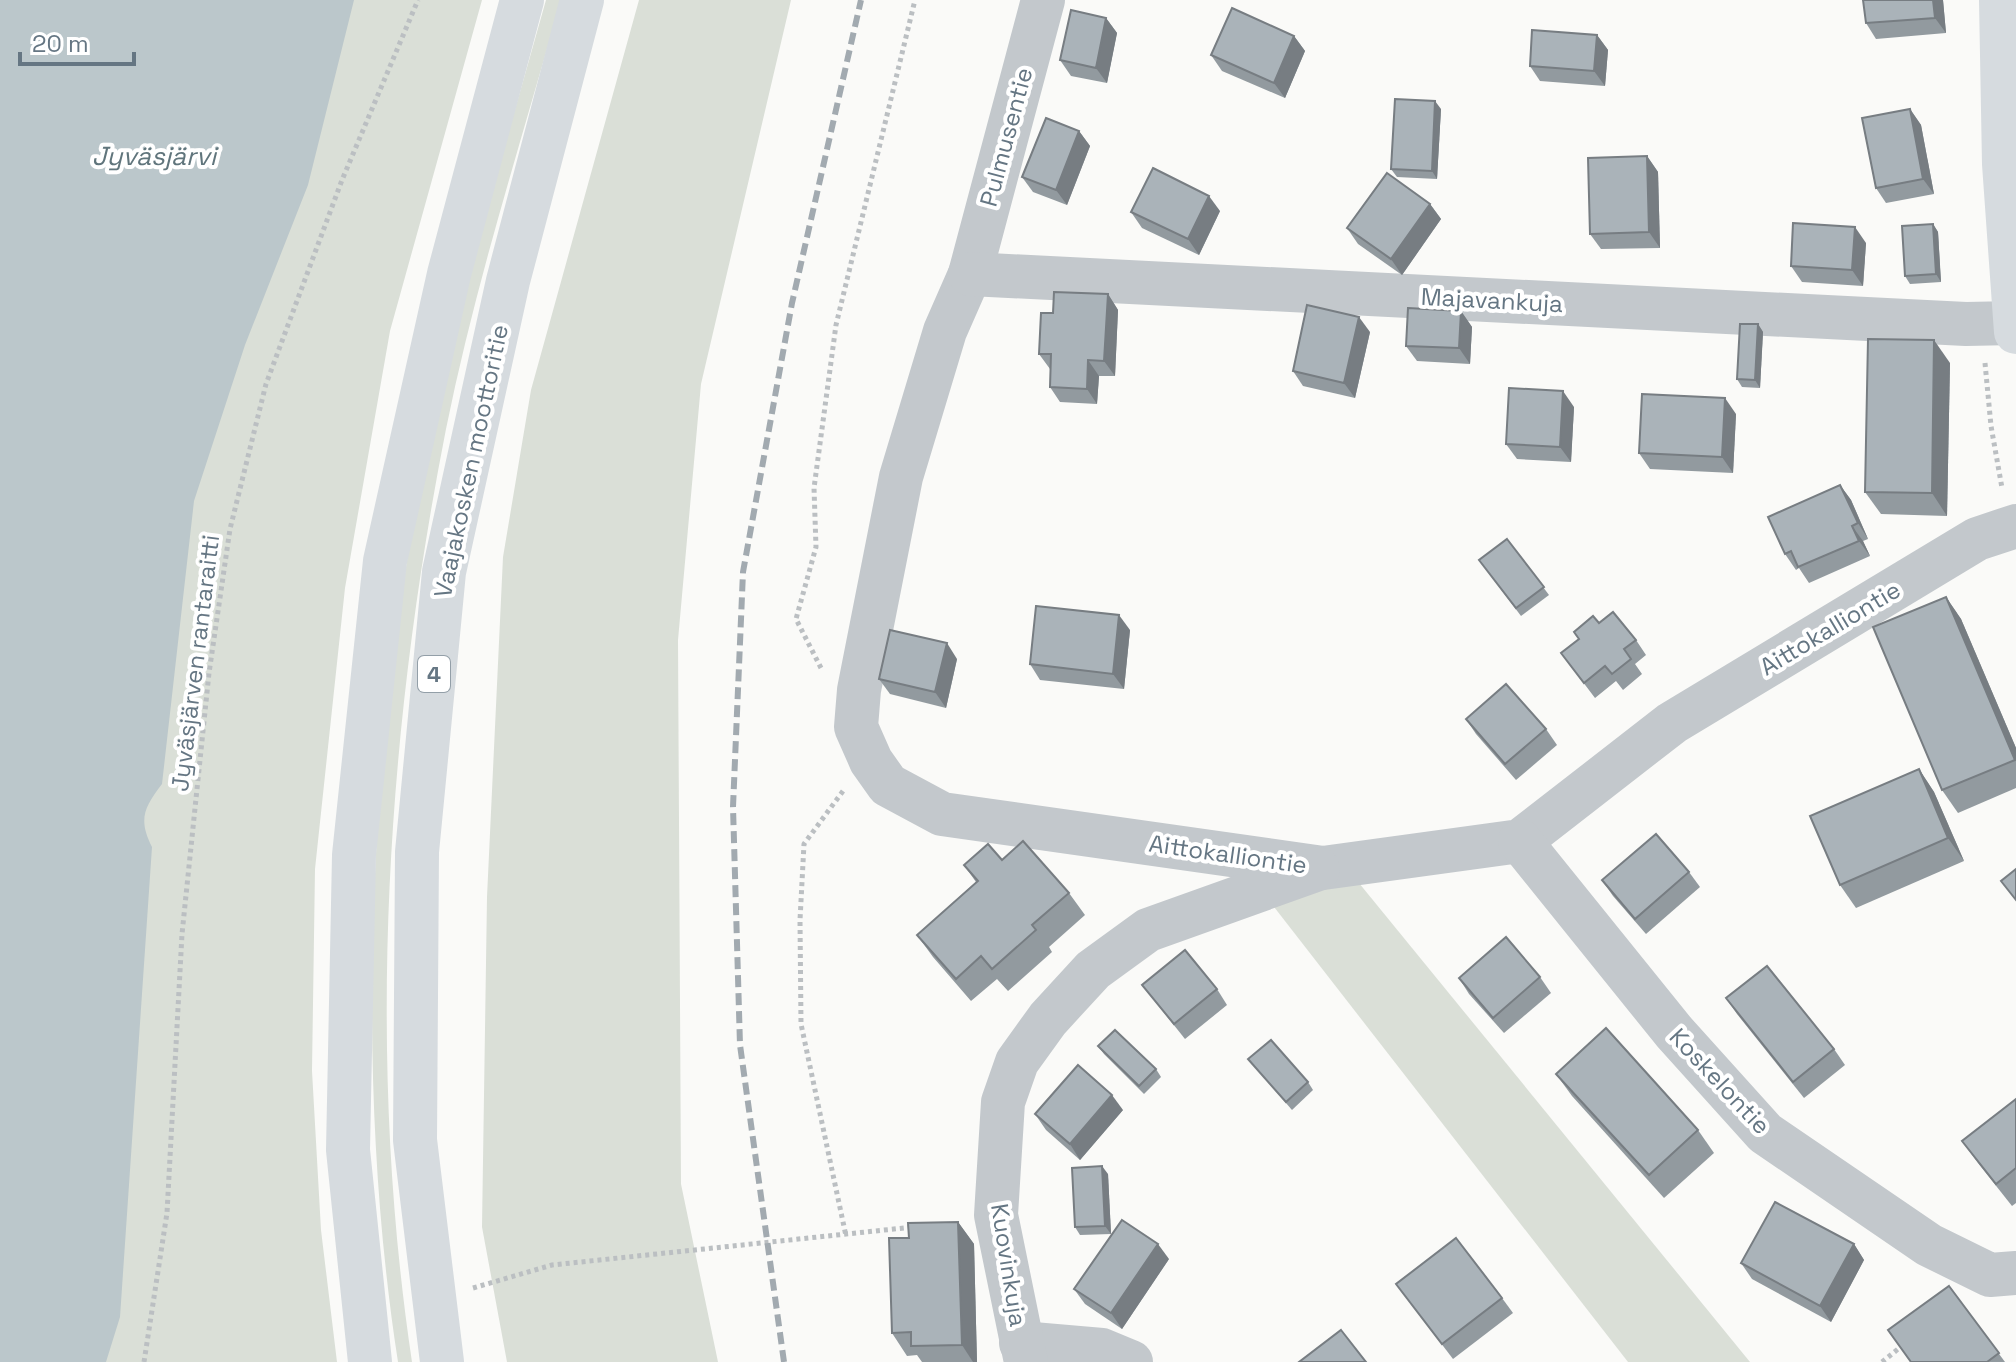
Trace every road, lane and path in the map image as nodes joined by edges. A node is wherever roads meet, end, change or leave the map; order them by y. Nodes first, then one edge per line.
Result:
1 (418, 0) edge
2 (522, 0) edge
3 (582, 0) edge
4 (915, 0) edge
5 (1043, 0) edge
6 (2001, 0) edge
7 (970, 274) junction
8 (2015, 328) edge
9 (2016, 526) edge
10 (858, 706) junction
11 (871, 761) junction
12 (1520, 841) junction
13 (1323, 868) junction
14 (919, 1226) edge
15 (846, 1236) junction
16 (552, 1265) dead end
17 (2016, 1273) edge
18 (1907, 1342) edge
19 (1024, 1353) edge
20 (144, 1362) edge
21 (370, 1362) edge
22 (442, 1362) edge
23 (1131, 1362) edge
24 (1882, 1362) edge

1 - 20 path, Jyväsjärven rantaraitti
2 - 21 main road
3 - 22 main road, Vaajakosken moottoritie / 4
4 - 10 path
5 - 7 street, Pulmusentie
6 - 8 main road
7 - 8 street, Majavankuja
7 - 10 street, Aittokalliontie
9 - 12 street, Aittokalliontie
10 - 11 street, Aittokalliontie
11 - 13 street, Aittokalliontie
11 - 15 path
12 - 13 street, Aittokalliontie
12 - 17 street, Koskelontie
13 - 19 street, Kuovinkuja
14 - 15 path
15 - 16 path
18 - 24 path
19 - 23 street

